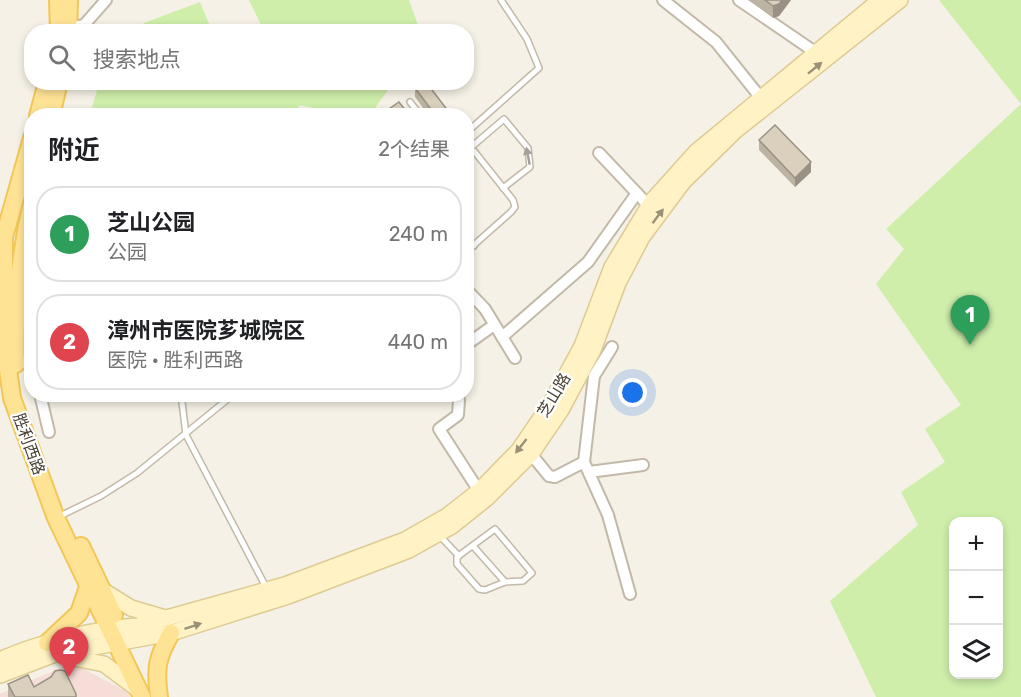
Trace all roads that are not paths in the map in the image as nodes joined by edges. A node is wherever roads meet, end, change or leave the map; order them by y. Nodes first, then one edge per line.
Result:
1 (58, 0) edge
2 (69, 0) edge
3 (106, 0) edge
4 (501, 0) edge
5 (663, 0) edge
6 (739, 0) edge
7 (880, 0) edge
8 (900, 0) edge
9 (64, 24) edge
10 (66, 24) edge
11 (85, 24) edge
12 (815, 51) junction
13 (45, 90) edge
14 (56, 90) edge
15 (760, 97) junction
16 (410, 102) dead end
17 (40, 108) edge
18 (53, 108) edge
19 (415, 108) edge
20 (474, 126) edge
21 (474, 144) edge
22 (474, 151) edge
23 (599, 153) dead end
24 (24, 166) edge
25 (503, 188) junction
26 (637, 193) junction
27 (649, 206) junction
28 (24, 237) edge
29 (474, 246) edge
30 (474, 297) edge
31 (494, 325) junction
32 (502, 337) junction
33 (474, 339) edge
34 (7, 342) edge
35 (612, 347) dead end
36 (515, 358) dead end
37 (24, 363) edge
38 (42, 402) edge
39 (182, 402) edge
40 (225, 402) edge
41 (459, 402) edge
42 (50, 432) dead end
43 (186, 435) junction
44 (531, 454) junction
45 (643, 465) dead end
46 (586, 467) junction
47 (479, 491) junction
48 (61, 515) junction
49 (438, 534) junction
50 (473, 546) junction
51 (459, 556) junction
52 (505, 582) junction
53 (95, 588) junction
54 (268, 589) junction
55 (630, 594) dead end
56 (168, 626) junction
57 (118, 635) junction
58 (51, 649) junction
59 (0, 660) edge
60 (0, 675) edge
61 (144, 695) edge
62 (159, 697) edge

1 - 9 main road
2 - 10 main road
3 - 11 street
4 - 20 lane
5 - 15 street
6 - 12 street
7 - 12 main road, 芝山路
44 -> 8 main road
12 - 15 main road, 芝山路
13 - 17 main road
14 - 18 main road
15 - 27 main road, 芝山路
16 - 19 lane
25 -> 21 lane
22 - 25 lane
23 - 26 street
24 - 34 main road, 胜利西路
25 - 29 lane
26 - 27 street
26 - 32 street
27 -> 47 main road, 芝山路
28 - 34 main road
30 - 31 street
31 - 32 street
31 - 33 street
32 - 36 street
34 - 37 main road
34 - 48 main road, 胜利西路
35 - 46 street
37 - 48 main road
38 - 42 street
39 - 43 lane
40 - 43 lane
41 - 47 street
43 - 48 lane
43 - 54 lane
44 - 46 street
44 - 49 main road
45 - 46 street
46 - 55 street
47 - 54 main road, 芝山路
48 - 53 main road, 胜利西路
49 - 51 lane
56 -> 49 main road
50 - 51 lane
50 - 52 lane
50 - 52 lane
51 - 52 lane
53 - 56 main road
53 - 57 main road, 胜利西路
53 - 58 main road
54 - 56 main road, 芝山路
56 - 57 main road
56 - 62 main road
57 - 58 main road
57 - 61 main road, 胜利西路
58 - 59 main road
58 - 60 main road
58 - 61 main road

